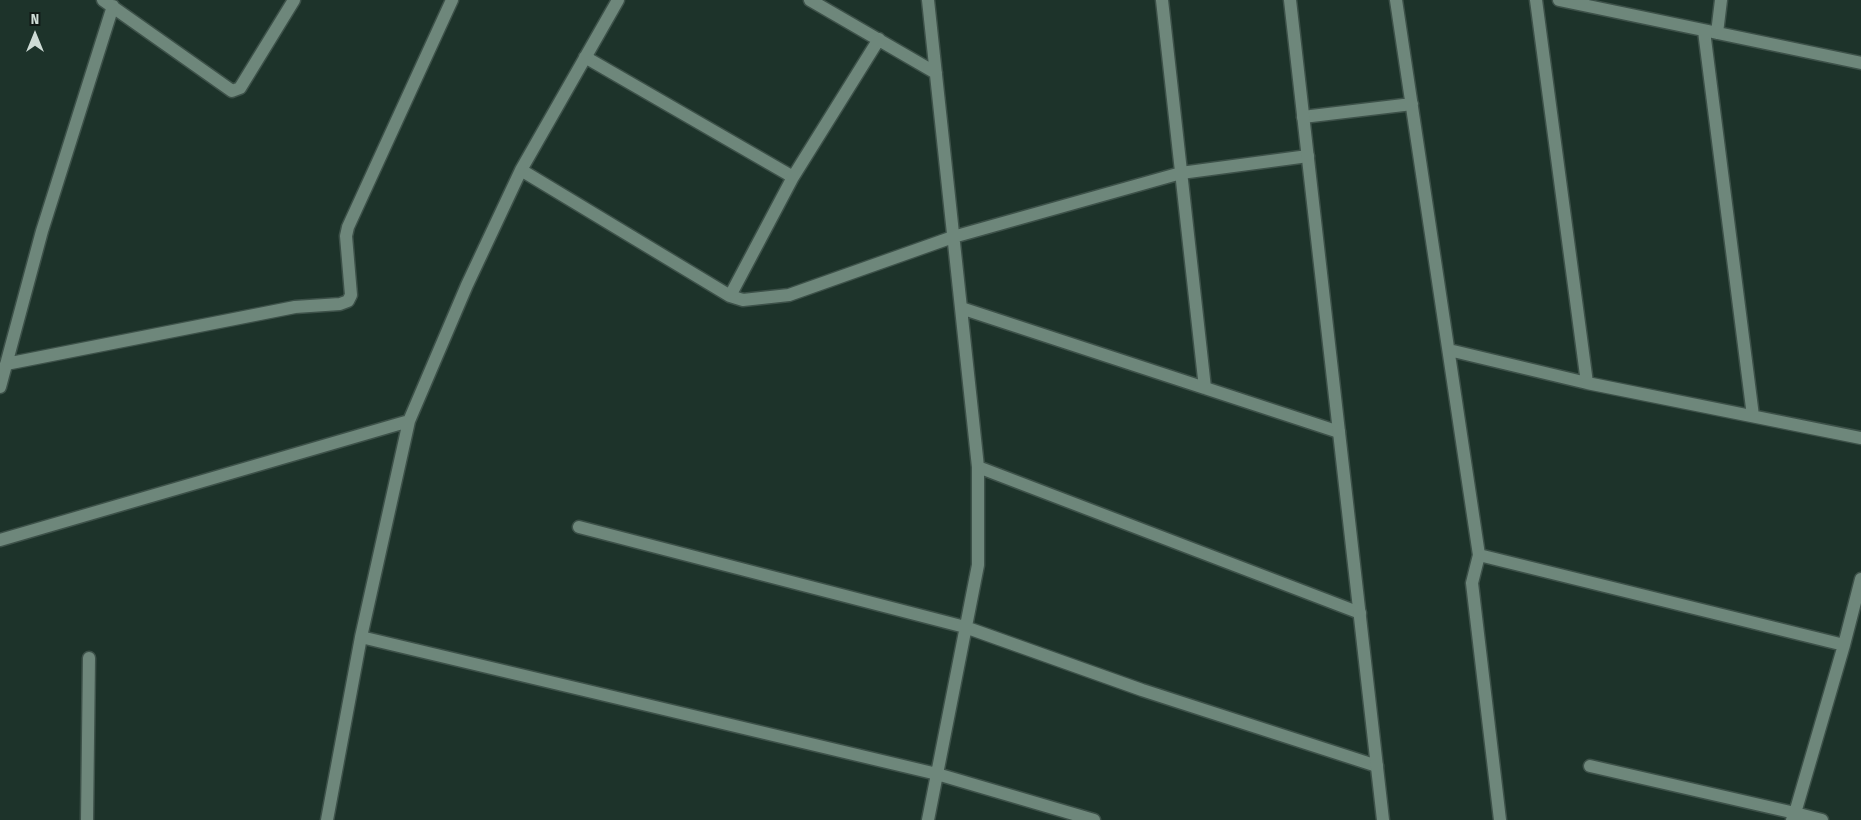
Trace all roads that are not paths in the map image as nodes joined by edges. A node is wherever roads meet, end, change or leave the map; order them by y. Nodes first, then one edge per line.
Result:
1 (294, 0) edge
2 (452, 0) edge
3 (618, 0) edge
4 (810, 0) edge
5 (928, 0) edge
6 (1162, 0) edge
7 (1290, 0) edge
8 (1396, 0) edge
9 (1536, 0) edge
10 (1559, 0) edge
11 (1721, 0) edge
12 (108, 3) edge
13 (1710, 32) junction
14 (878, 39) junction
15 (585, 57) junction
16 (1861, 64) edge
17 (936, 73) junction
18 (1412, 104) junction
19 (1303, 117) junction
20 (1308, 156) junction
21 (521, 170) junction
22 (1181, 173) junction
23 (793, 177) junction
24 (953, 237) junction
25 (730, 296) junction
26 (961, 308) junction
27 (1449, 350) junction
28 (6, 364) junction
29 (1586, 383) junction
30 (0, 387) edge
31 (1205, 388) junction
32 (1753, 416) junction
33 (408, 421) junction
34 (1339, 432) junction
35 (1861, 438) edge
36 (978, 467) junction
37 (580, 527) dead end
38 (0, 540) edge
39 (1480, 554) junction
40 (1861, 579) edge
41 (1360, 613) junction
42 (965, 627) junction
43 (361, 637) junction
44 (1844, 644) junction
45 (89, 658) dead end
46 (1377, 766) junction
47 (1590, 766) dead end
48 (937, 774) junction
49 (1793, 816) edge
50 (87, 820) edge
51 (327, 820) edge
52 (928, 820) edge
53 (1094, 820) edge
54 (1383, 820) edge
55 (1500, 820) edge
56 (1822, 820) edge

1 - 12 street
2 - 28 street
3 - 15 street
4 - 14 street
5 - 17 street
6 - 22 street
7 - 19 street
8 - 18 street
9 - 29 street
10 - 13 street
11 - 13 street
12 - 28 street
13 - 16 street
13 - 32 street
14 - 17 street
14 - 23 street
15 - 21 street
15 - 23 street
17 - 24 street
18 - 19 street
18 - 27 street
19 - 20 street
20 - 22 street
20 - 34 street
21 - 25 street
21 - 33 street
22 - 24 street
22 - 31 street
23 - 25 street
24 - 25 street
24 - 26 street
26 - 31 street
26 - 36 street
27 - 29 street
27 - 39 street
28 - 30 street
29 - 32 street
31 - 34 street
32 - 35 street
33 - 38 street
33 - 43 street
34 - 41 street
36 - 41 street
36 - 42 street
37 - 42 street
39 - 44 street
39 - 55 street
40 - 44 street
41 - 46 street
42 - 46 street
42 - 48 street
43 - 48 street
43 - 51 street
44 - 49 street
45 - 50 street
46 - 54 street
47 - 49 street
48 - 52 street
48 - 53 street
49 - 56 street

